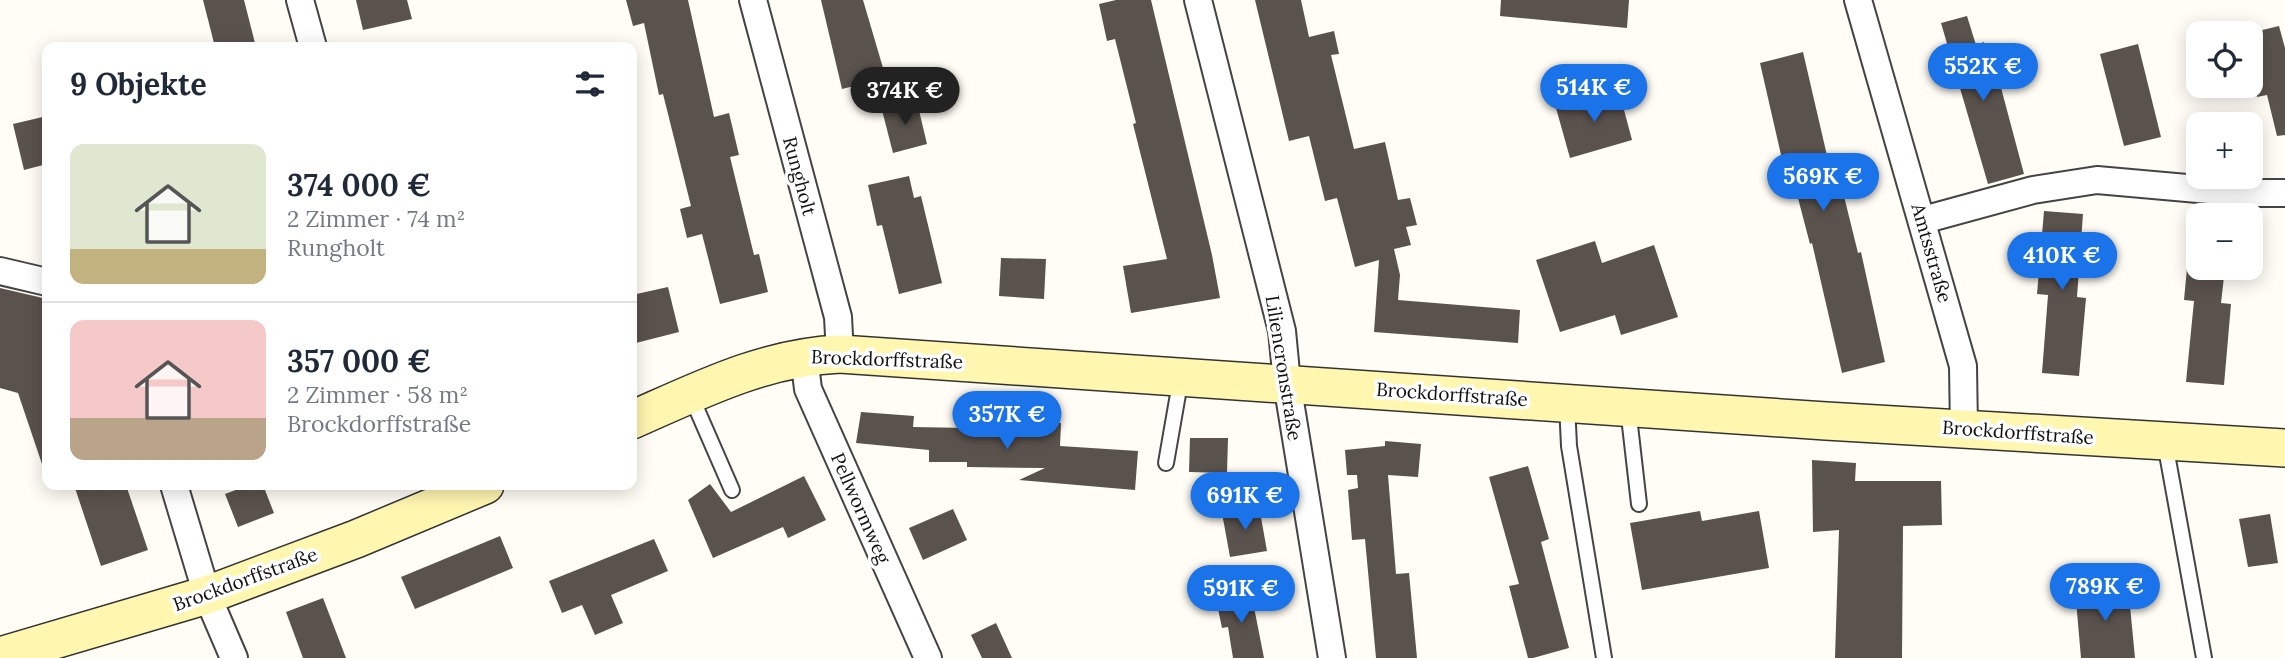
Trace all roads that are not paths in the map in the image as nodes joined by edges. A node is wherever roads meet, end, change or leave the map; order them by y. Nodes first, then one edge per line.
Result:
1 (300, 0) edge
2 (752, 0) edge
3 (1198, 0) edge
4 (1858, 0) edge
5 (312, 42) edge
6 (2285, 193) edge
7 (1923, 220) junction
8 (0, 271) edge
9 (42, 281) edge
10 (840, 354) junction
11 (804, 356) junction
12 (1182, 376) junction
13 (1287, 383) junction
14 (691, 394) junction
15 (1567, 402) junction
16 (1628, 407) junction
17 (637, 418) edge
18 (1964, 429) junction
19 (2164, 441) junction
20 (2285, 448) edge
21 (1167, 463) dead end
22 (176, 490) edge
23 (460, 490) edge
24 (732, 490) dead end
25 (434, 495) edge
26 (1639, 504) dead end
27 (207, 595) junction
28 (13, 655) edge
29 (234, 658) edge
30 (928, 658) edge
31 (1332, 658) edge
32 (1604, 658) edge
33 (2204, 658) edge

1 - 5 street
2 - 10 street, Rungholt
3 - 13 street, Liliencronstraße
4 - 7 street, Amtsstraße
6 - 7 street
7 - 18 street, Amtsstraße
8 - 9 street
10 - 11 street, Brockdorffstraße
10 - 12 street, Brockdorffstraße
11 - 14 street, Brockdorffstraße
11 - 30 street, Pellwormweg
12 - 13 street, Brockdorffstraße
12 - 21 lane
13 - 15 street, Brockdorffstraße
13 - 31 street, Liliencronstraße
14 - 17 street, Brockdorffstraße
14 - 24 lane
15 - 16 street, Brockdorffstraße
15 - 32 lane
16 - 18 street, Brockdorffstraße
16 - 26 lane
18 - 19 street, Brockdorffstraße
19 - 20 street, Brockdorffstraße
19 - 33 lane
22 - 27 street
23 - 25 street, Brockdorffstraße
25 - 27 street, Brockdorffstraße
27 - 28 street, Brockdorffstraße
27 - 29 street

